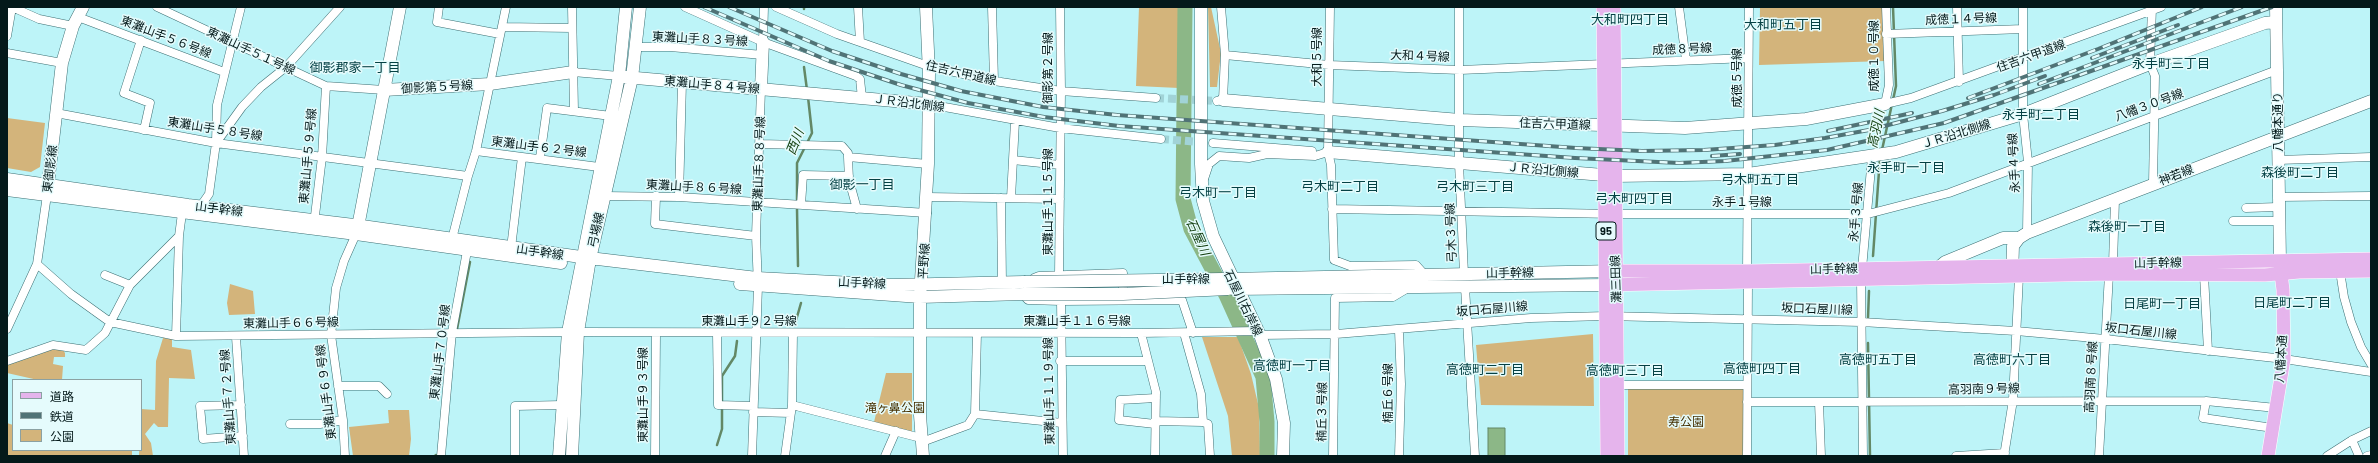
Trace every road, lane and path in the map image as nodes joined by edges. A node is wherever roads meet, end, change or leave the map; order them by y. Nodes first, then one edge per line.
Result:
1 (12, 7) edge
2 (156, 7) edge
3 (241, 7) edge
4 (340, 7) edge
5 (400, 7) edge
6 (439, 7) edge
7 (506, 7) edge
8 (572, 7) edge
9 (626, 7) edge
10 (640, 7) edge
11 (685, 7) edge
12 (764, 7) edge
13 (776, 7) edge
14 (858, 7) edge
15 (926, 7) edge
16 (992, 7) edge
17 (1060, 7) edge
18 (1201, 7) edge
19 (1221, 7) edge
20 (1330, 7) edge
21 (1459, 7) edge
22 (1603, 7) edge
23 (1614, 7) edge
24 (1679, 7) edge
25 (1749, 7) edge
26 (1886, 7) edge
27 (1957, 7) edge
28 (2022, 7) edge
29 (2161, 7) edge
30 (2276, 7) edge
31 (167, 9) edge
32 (2152, 9) edge
33 (78, 17) edge
34 (2276, 22) junction
35 (572, 28) junction
36 (2024, 29) junction
37 (501, 31) junction
38 (1958, 31) junction
39 (1888, 34) junction
40 (7, 36) edge
41 (141, 40) junction
42 (232, 42) junction
43 (763, 42) junction
44 (860, 42) junction
45 (637, 47) junction
46 (7, 53) edge
47 (763, 55) junction
48 (1225, 55) junction
49 (1748, 58) junction
50 (2024, 59) junction
51 (1686, 60) junction
52 (62, 63) junction
53 (1610, 63) junction
54 (2150, 64) junction
55 (1328, 65) junction
56 (928, 66) junction
57 (286, 67) junction
58 (1460, 70) junction
59 (2277, 70) junction
60 (224, 72) junction
61 (573, 72) junction
62 (618, 76) junction
63 (632, 78) junction
64 (994, 81) junction
65 (682, 82) junction
66 (1959, 82) junction
67 (490, 84) junction
68 (326, 86) junction
69 (761, 89) junction
70 (384, 90) junction
71 (1062, 91) junction
72 (862, 98) junction
73 (1156, 98) tunnel mouth
74 (1220, 100) joint
75 (2371, 100) edge
76 (928, 104) junction
77 (1885, 104) junction
78 (1330, 107) junction
79 (574, 111) junction
80 (56, 113) junction
81 (2023, 114) junction
82 (611, 116) junction
83 (2154, 117) junction
84 (1460, 120) junction
85 (1015, 121) junction
86 (1749, 124) junction
87 (1610, 126) junction
88 (1060, 128) junction
89 (144, 130) junction
90 (2279, 136) junction
91 (1160, 139) tunnel mouth
92 (216, 143) junction
93 (1213, 143) tunnel mouth
94 (760, 144) junction
95 (476, 151) junction
96 (1328, 152) junction
97 (1876, 156) junction
98 (322, 157) junction
99 (522, 157) junction
100 (848, 157) junction
101 (2371, 157) edge
102 (540, 158) junction
103 (1013, 160) junction
104 (2278, 160) junction
105 (371, 162) junction
106 (2028, 162) junction
107 (1460, 163) junction
108 (928, 164) junction
109 (1060, 165) junction
110 (599, 167) junction
111 (1748, 174) junction
112 (1610, 175) junction
113 (468, 176) junction
114 (849, 176) junction
115 (7, 179) edge
116 (1202, 182) junction
117 (2153, 184) junction
118 (7, 190) edge
119 (47, 190) junction
120 (604, 196) junction
121 (656, 196) junction
122 (2371, 196) edge
123 (679, 197) junction
124 (927, 197) junction
125 (1001, 198) junction
126 (1011, 198) junction
127 (1060, 199) junction
128 (2115, 199) junction
129 (758, 202) junction
130 (2278, 202) junction
131 (801, 205) junction
132 (200, 207) junction
133 (857, 208) junction
134 (2246, 208) dead end
135 (1332, 209) junction
136 (1463, 212) junction
137 (182, 213) junction
138 (927, 213) junction
139 (1610, 214) junction
140 (1748, 214) junction
141 (1868, 214) junction
142 (2233, 220) dead end
143 (2278, 221) junction
144 (313, 224) junction
145 (357, 230) junction
146 (179, 236) junction
147 (756, 236) junction
148 (2023, 236) junction
149 (452, 239) junction
150 (511, 248) junction
151 (467, 251) junction
152 (2371, 259) edge
153 (585, 262) junction
154 (37, 264) junction
155 (1938, 267) junction
156 (2280, 267) junction
157 (2111, 269) junction
158 (1610, 271) junction
159 (2340, 271) junction
160 (2371, 271) edge
161 (2014, 273) junction
162 (1424, 274) junction
163 (1464, 274) junction
164 (1862, 274) junction
165 (105, 275) dead end
166 (1059, 275) junction
167 (2204, 275) junction
168 (1748, 277) junction
169 (757, 282) junction
170 (1002, 283) junction
171 (1231, 284) junction
172 (130, 285) junction
173 (1610, 285) junction
174 (1465, 287) junction
175 (1023, 288) junction
176 (1408, 288) junction
177 (921, 291) junction
178 (1061, 301) junction
179 (1123, 301) junction
180 (1612, 316) junction
181 (1748, 319) junction
182 (110, 322) junction
183 (1861, 322) junction
184 (1467, 323) junction
185 (7, 329) edge
186 (1399, 330) junction
187 (2016, 331) junction
188 (452, 332) junction
189 (573, 332) junction
190 (1060, 332) junction
191 (1234, 332) joint
192 (1256, 332) junction
193 (718, 333) junction
194 (756, 333) junction
195 (793, 333) junction
196 (920, 333) junction
197 (1142, 333) junction
198 (1189, 333) junction
199 (656, 334) junction
200 (977, 334) junction
201 (1336, 334) junction
202 (331, 335) junction
203 (176, 336) junction
204 (236, 337) junction
205 (2105, 339) junction
206 (2208, 351) junction
207 (2284, 359) junction
208 (7, 361) edge
209 (1060, 361) junction
210 (1148, 361) junction
211 (2371, 364) edge
212 (2371, 372) edge
213 (1618, 385) junction
214 (1747, 385) junction
215 (338, 386) junction
216 (386, 394) dead end
217 (1156, 398) junction
218 (2012, 400) junction
219 (2102, 401) junction
220 (2206, 401) junction
221 (1747, 402) junction
222 (1820, 402) junction
223 (1867, 402) junction
224 (241, 405) junction
225 (562, 405) junction
226 (2276, 408) junction
227 (753, 409) junction
228 (792, 409) junction
229 (975, 414) junction
230 (343, 420) junction
231 (1155, 422) junction
232 (1202, 422) junction
233 (1062, 423) junction
234 (290, 424) dead end
235 (2273, 428) junction
236 (896, 430) junction
237 (2371, 431) edge
238 (243, 436) junction
239 (921, 440) junction
240 (2352, 440) junction
241 (2005, 454) edge
242 (2371, 455) edge
243 (244, 456) edge
244 (345, 456) edge
245 (441, 456) edge
246 (515, 456) edge
247 (559, 456) edge
248 (572, 456) edge
249 (655, 456) edge
250 (752, 456) edge
251 (785, 456) edge
252 (885, 456) edge
253 (923, 456) edge
254 (1063, 456) edge
255 (1154, 456) edge
256 (1210, 456) edge
257 (1283, 456) edge
258 (1333, 456) edge
259 (1399, 456) edge
260 (1475, 456) edge
261 (1608, 456) edge
262 (1618, 456) edge
263 (1747, 456) edge
264 (1821, 456) edge
265 (1863, 456) edge
266 (1956, 456) edge
267 (2099, 456) edge
268 (2268, 456) edge
269 (2327, 456) edge
270 (2359, 456) edge
271 (2367, 456) edge

1 - 33 street, 東灘山手５６号線
1 - 40 street
2 - 31 street, 東灘山手５１号線
3 - 42 street
4 - 57 street
5 - 70 street
6 - 37 street
7 - 37 street
8 - 35 street
9 - 62 street, 弓場線
10 - 45 street, 弓場線
11 - 43 street, ＪＲ沿北側線
12 - 43 street
13 - 44 street, 住吉六甲道線
14 - 44 street
15 - 56 street, 平野線
16 - 64 street
17 - 71 street, 御影第２号線
18 - 116 street, 石屋川右岸線
19 - 48 street
20 - 55 street, 大和５号線
21 - 58 street, 弓木３号線
22 - 53 main road, 灘三田線 / 95
23 - 53 main road, 灘三田線 / 95
24 - 51 street
25 - 49 street, 成徳５号線
26 - 39 street, 成徳１０号線
27 - 38 street
28 - 36 street, 永手４号線
29 - 32 street, 住吉六甲道線
30 - 34 street, 八幡本通り
31 - 42 street, 東灘山手５１号線
32 - 50 street, 住吉六甲道線
32 - 54 street
33 - 41 street, 東灘山手５６号線
33 - 52 street, 東御影線
34 - 54 street, ＪＲ沿北側線
34 - 59 street, 八幡本通り
35 - 37 street
35 - 61 street
36 - 38 street, 成徳１４号線
36 - 50 street, 永手４号線
37 - 67 street
38 - 39 street, 成徳１４号線
38 - 66 street
39 - 77 street, 成徳１０号線
41 - 60 street, 東灘山手５６号線
41 - 89 street
42 - 57 street, 東灘山手５１号線
42 - 60 street
43 - 47 street, 東灘山手８８号線
43 - 72 street, ＪＲ沿北側線
44 - 56 street, 住吉六甲道線
45 - 47 street, 東灘山手８３号線
45 - 63 street, 弓場線
46 - 52 street
47 - 69 street, 東灘山手８８号線
48 - 55 street, 大和４号線
48 - 74 street
49 - 51 street, 成徳８号線
49 - 86 street, 成徳５号線
50 - 66 street, 住吉六甲道線
50 - 81 street, 永手４号線
51 - 53 street, 成徳８号線
52 - 80 street, 東御影線
53 - 58 street, 大和４号線
53 - 87 main road, 灘三田線 / 95
54 - 81 street, ＪＲ沿北側線
54 - 83 street
55 - 58 street, 大和４号線
55 - 78 street, 大和５号線
56 - 64 street, 住吉六甲道線
56 - 76 street, 平野線
57 - 68 street, 東灘山手５１号線
57 - 92 street
58 - 84 street, 弓木３号線
59 - 83 street, 八幡３０号線
59 - 90 street, 八幡本通り
60 - 92 street
61 - 62 street
61 - 67 street
61 - 79 street
62 - 63 street, 東灘山手８４号線
62 - 82 street, 弓場線
63 - 65 street, 東灘山手８４号線
63 - 120 street, 弓場線
64 - 71 street, 住吉六甲道線
65 - 69 street, 東灘山手８４号線
65 - 123 street
66 - 77 street, 住吉六甲道線
67 - 70 street, 御影第５号線
67 - 95 street
68 - 70 street, 東灘山手５１号線
68 - 98 street, 東灘山手５９号線
69 - 72 street, 東灘山手８４号線
69 - 94 street, 東灘山手８８号線
70 - 105 street
71 - 73 street, 住吉六甲道線
71 - 88 street, 御影第２号線
72 - 76 street, ＪＲ沿北側線
74 - 78 street, 住吉六甲道線
75 - 90 street, 神若線
76 - 85 street, ＪＲ沿北側線
76 - 108 street, 平野線
77 - 86 street, 住吉六甲道線
78 - 84 street, 住吉六甲道線
78 - 96 street, 大和５号線
79 - 82 street
79 - 102 street
80 - 89 street, 東灘山手５８号線
80 - 119 street, 東御影線
81 - 97 street, ＪＲ沿北側線
81 - 106 street, 永手４号線
82 - 110 street, 弓場線
83 - 106 street, 八幡３０号線
83 - 117 street
84 - 87 street, 住吉六甲道線
84 - 107 street, 弓木３号線
85 - 88 street, ＪＲ沿北側線
85 - 103 street
86 - 87 street, 住吉六甲道線
86 - 111 street, 成徳５号線
87 - 112 main road, 灘三田線 / 95
88 - 91 street, ＪＲ沿北側線
88 - 109 street, 東灘山手１１５号線
89 - 92 street, 東灘山手５８号線
90 - 104 street, 八幡本通り
90 - 117 street, 神若線
92 - 98 street, 東灘山手５８号線
92 - 132 street
93 - 96 street, ＪＲ沿北側線
94 - 100 street
94 - 129 street, 東灘山手８８号線
95 - 99 street, 東灘山手６２号線
95 - 113 street
96 - 107 street, ＪＲ沿北側線
96 - 116 street
96 - 135 street, 大和５号線
97 - 111 street, ＪＲ沿北側線
97 - 141 street, 永手３号線
98 - 105 street, 東灘山手５８号線
98 - 144 street, 東灘山手５９号線
99 - 102 street, 東灘山手６２号線
99 - 150 street
100 - 108 street
100 - 114 street
101 - 104 street
102 - 110 street, 東灘山手６２号線
103 - 109 street
103 - 126 street
104 - 130 street, 八幡本通り
105 - 113 street
105 - 145 street
106 - 141 street, 永手１号線
106 - 148 street, 永手４号線
107 - 112 street, ＪＲ沿北側線
107 - 136 street, 弓木３号線
108 - 124 street, 平野線
109 - 127 street, 東灘山手１１５号線
110 - 153 street, 弓場線
111 - 112 street, ＪＲ沿北側線
111 - 140 street, 成徳５号線
112 - 139 main road, 灘三田線 / 95
113 - 149 street
114 - 131 street
114 - 133 street
115 - 119 street, 山手幹線
116 - 171 street, 石屋川右岸線
117 - 128 street, 神若線
118 - 119 street, 山手幹線
119 - 132 street, 山手幹線
119 - 137 street, 山手幹線
119 - 154 street, 東御影線
120 - 121 street, 東灘山手８６号線
120 - 153 street, 弓場線
121 - 123 street, 東灘山手８６号線
121 - 147 street
122 - 130 street
123 - 129 street, 東灘山手８６号線
124 - 125 street
124 - 138 street, 平野線
125 - 126 street
125 - 170 street
126 - 127 street
127 - 166 street, 東灘山手１１５号線
128 - 148 street, 神若線
128 - 157 street, 高羽南８号線
129 - 131 street, 東灘山手８６号線
129 - 147 street, 東灘山手８８号線
130 - 134 street
130 - 143 street, 八幡本通り
131 - 133 street, 東灘山手８６号線
132 - 144 street, 山手幹線
133 - 138 street, 東灘山手８６号線
135 - 136 street, 永手１号線
135 - 162 street, 大和５号線
136 - 139 street, 永手１号線
136 - 163 street, 弓木３号線
137 - 144 street, 山手幹線
137 - 146 street
138 - 177 street, 平野線
139 - 140 street, 永手１号線
139 - 158 main road, 灘三田線 / 95
140 - 141 street, 永手１号線
140 - 168 street, 成徳５号線
141 - 164 street, 永手３号線
142 - 143 street
143 - 156 street, 八幡本通り
144 - 145 street, 山手幹線
145 - 149 street, 山手幹線
145 - 151 street, 山手幹線
145 - 202 street, 東灘山手６９号線
146 - 172 street
146 - 203 street
147 - 169 street, 東灘山手８８号線
148 - 155 street, 神若線
148 - 161 street
149 - 150 street, 山手幹線
150 - 153 street, 山手幹線
151 - 153 street, 山手幹線
151 - 188 street, 東灘山手７０号線
152 - 156 main road, 山手幹線
153 - 169 street, 山手幹線
153 - 189 street, 弓場線
154 - 182 street, 東灘山手６６号線
154 - 185 street, 東御影線
155 - 161 main road, 山手幹線
155 - 164 main road, 山手幹線
156 - 157 main road, 山手幹線
156 - 159 main road, 山手幹線
156 - 167 main road, 山手幹線
156 - 207 main road, 八幡本通
157 - 161 main road, 山手幹線
157 - 167 main road, 山手幹線
157 - 205 street, 高羽南８号線
158 - 163 street, 山手幹線
158 - 168 main road, 山手幹線
158 - 173 main road, 灘三田線 / 95
159 - 160 main road, 山手幹線
159 - 211 street
161 - 164 main road, 山手幹線
161 - 187 street
162 - 163 street, 山手幹線
162 - 171 street, 山手幹線
164 - 168 main road, 山手幹線
164 - 183 street, 永手３号線
165 - 172 street
166 - 175 street
166 - 179 street
167 - 206 street
168 - 173 main road, 山手幹線
168 - 181 street, 成徳５号線
169 - 177 street, 山手幹線
169 - 194 street, 東灘山手８８号線
170 - 175 street, 山手幹線
170 - 177 street, 山手幹線
171 - 175 street, 山手幹線, bridge
171 - 176 street, 山手幹線
171 - 192 street, 石屋川右岸線
172 - 182 street
173 - 174 street, 山手幹線
173 - 180 main road, 灘三田線 / 95
174 - 176 street, 山手幹線
174 - 184 street
175 - 177 street, 山手幹線
175 - 178 street
176 - 201 street, 楠丘３号線
177 - 196 street, 平野線
178 - 179 street
178 - 190 street, 東灘山手１１９号線
179 - 198 street
180 - 181 street, 坂口石屋川線
180 - 184 street, 坂口石屋川線
180 - 213 main road, 灘三田線 / 95
180 - 261 main road, 灘三田線 / 95
181 - 183 street, 坂口石屋川線
181 - 214 street, 成徳５号線
182 - 203 street, 東灘山手６６号線
182 - 208 street
183 - 187 street, 坂口石屋川線
183 - 223 street, 永手３号線
184 - 186 street, 坂口石屋川線
184 - 260 street
186 - 201 street, 坂口石屋川線
186 - 259 street, 楠丘６号線
187 - 205 street, 坂口石屋川線
187 - 218 street
188 - 189 street, 東灘山手６６号線
188 - 202 street, 東灘山手６６号線
188 - 245 street, 東灘山手７０号線
189 - 199 street, 東灘山手９２号線
189 - 225 street, 弓場線
189 - 248 street, 弓場線
190 - 197 street, 東灘山手１１６号線
190 - 200 street, 東灘山手１１６号線
190 - 209 street, 東灘山手１１９号線
191 - 192 street, 坂口石屋川線
191 - 198 street, 東灘山手１１６号線
192 - 201 street, 坂口石屋川線
192 - 257 street, 石屋川右岸線
193 - 194 street, 東灘山手９２号線
193 - 199 street, 東灘山手９２号線
193 - 227 street
194 - 195 street, 東灘山手９２号線
194 - 227 street, 東灘山手８８号線
195 - 196 street, 東灘山手９２号線
195 - 228 street
196 - 200 street, 東灘山手１１６号線
196 - 239 street, 平野線
197 - 198 street, 東灘山手１１６号線
197 - 210 street
198 - 232 street
199 - 249 street, 東灘山手９３号線
200 - 229 street
201 - 258 street, 楠丘３号線
202 - 204 street, 東灘山手６６号線
202 - 215 street, 東灘山手６９号線
203 - 204 street, 東灘山手６６号線
204 - 224 street, 東灘山手７２号線
205 - 206 street, 坂口石屋川線
205 - 219 street, 高羽南８号線
206 - 207 street, 坂口石屋川線
207 - 212 street, 坂口石屋川線
207 - 226 main road, 八幡本通
209 - 210 street
209 - 233 street, 東灘山手１１９号線
210 - 217 street
213 - 214 street
213 - 262 main road, 灘三田線 / 95
214 - 221 street, 成徳５号線
215 - 216 street
215 - 230 street, 東灘山手６９号線
217 - 231 street
217 - 231 street
218 - 219 street, 高羽南９号線
218 - 223 street, 高羽南９号線
218 - 241 street
219 - 220 street, 高羽南９号線
219 - 267 street, 高羽南８号線
220 - 226 street, 高羽南９号線
220 - 235 street
221 - 222 street, 高羽南９号線
221 - 263 street, 成徳５号線
222 - 223 street, 高羽南９号線
222 - 264 street
223 - 265 street, 永手３号線
224 - 238 street, 東灘山手７２号線
224 - 238 street
225 - 246 street
225 - 247 street, 弓場線
226 - 235 main road, 八幡本通
227 - 228 street
227 - 250 street, 東灘山手８８号線
228 - 236 street
228 - 251 street
229 - 233 street
229 - 239 street
230 - 234 street
230 - 244 street, 東灘山手６９号線
231 - 232 street
231 - 255 street
232 - 256 street
233 - 254 street, 東灘山手１１９号線
235 - 268 main road, 八幡本通
236 - 239 street
236 - 252 street
237 - 240 street
238 - 243 street, 東灘山手７２号線
239 - 253 street, 平野線
240 - 269 street
240 - 270 street
241 - 266 street
242 - 271 street

